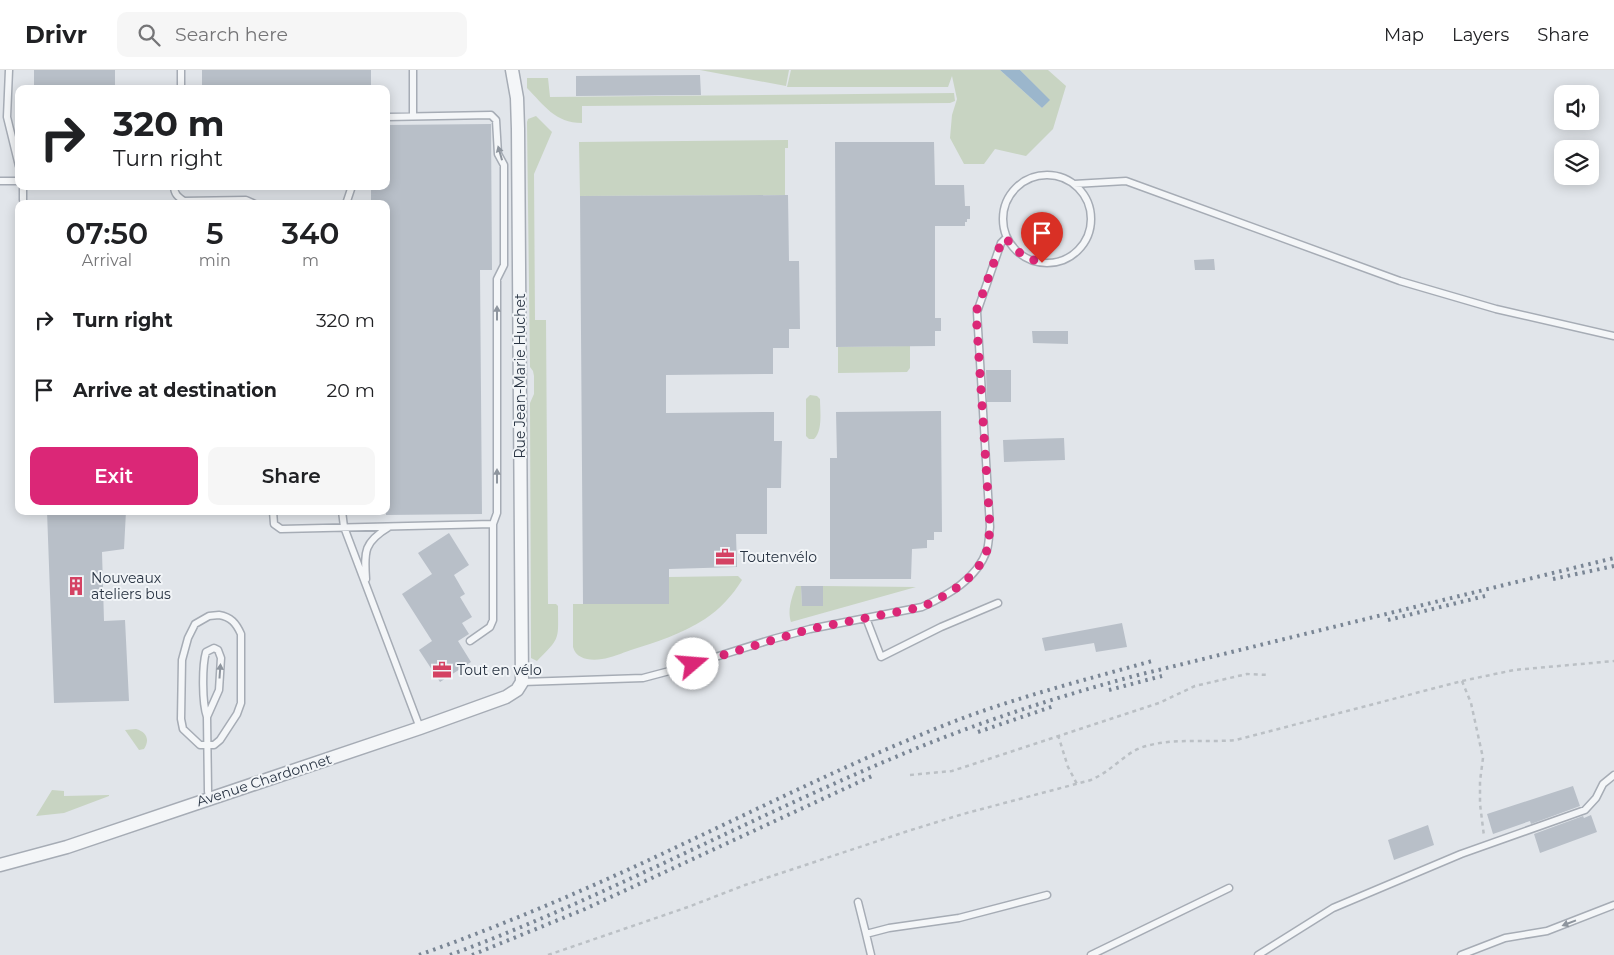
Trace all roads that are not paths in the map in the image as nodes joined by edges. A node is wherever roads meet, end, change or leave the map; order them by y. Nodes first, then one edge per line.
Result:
1 (9, 70) edge
2 (181, 70) edge
3 (413, 70) edge
4 (512, 70) edge
5 (181, 85) edge
6 (413, 116) junction
7 (390, 117) edge
8 (15, 150) edge
9 (0, 181) edge
10 (15, 181) edge
11 (1074, 184) junction
12 (22, 190) edge
13 (23, 200) dead end
14 (1006, 238) junction
15 (1614, 336) edge
16 (273, 515) edge
17 (342, 515) edge
18 (492, 524) junction
19 (389, 526) junction
20 (344, 528) junction
21 (367, 588) junction
22 (998, 604) dead end
23 (866, 618) junction
24 (470, 641) dead end
25 (522, 682) junction
26 (207, 717) junction
27 (420, 728) junction
28 (207, 745) junction
29 (1614, 776) edge
30 (210, 798) junction
31 (0, 865) edge
32 (1229, 888) dead end
33 (1047, 895) dead end
34 (858, 902) dead end
35 (1614, 905) edge
36 (866, 934) junction
37 (871, 955) edge
38 (1092, 955) edge
39 (1258, 955) edge
40 (1461, 955) edge

1 - 8 lane
2 - 5 lane
3 - 6 lane
4 - 25 street, Rue Jean-Marie Huchet
6 - 7 lane
18 -> 6 lane
9 - 10 lane
11 - 14 lane
11 - 14 lane
11 - 15 lane
12 - 13 lane
14 - 23 lane
16 - 20 lane
17 - 20 lane
18 - 19 lane
18 - 24 lane
19 - 20 lane
19 - 21 lane
20 - 21 lane
21 - 27 lane
22 - 23 lane
23 - 25 lane
25 - 27 street, Avenue Chardonnet
26 -> 26 lane
26 - 28 lane
27 - 30 street, Avenue Chardonnet
28 - 28 lane
28 - 30 lane
29 - 39 lane
30 - 31 street, Avenue Chardonnet
32 - 38 lane
33 - 36 lane
34 - 36 lane
35 -> 40 lane
36 - 37 lane

